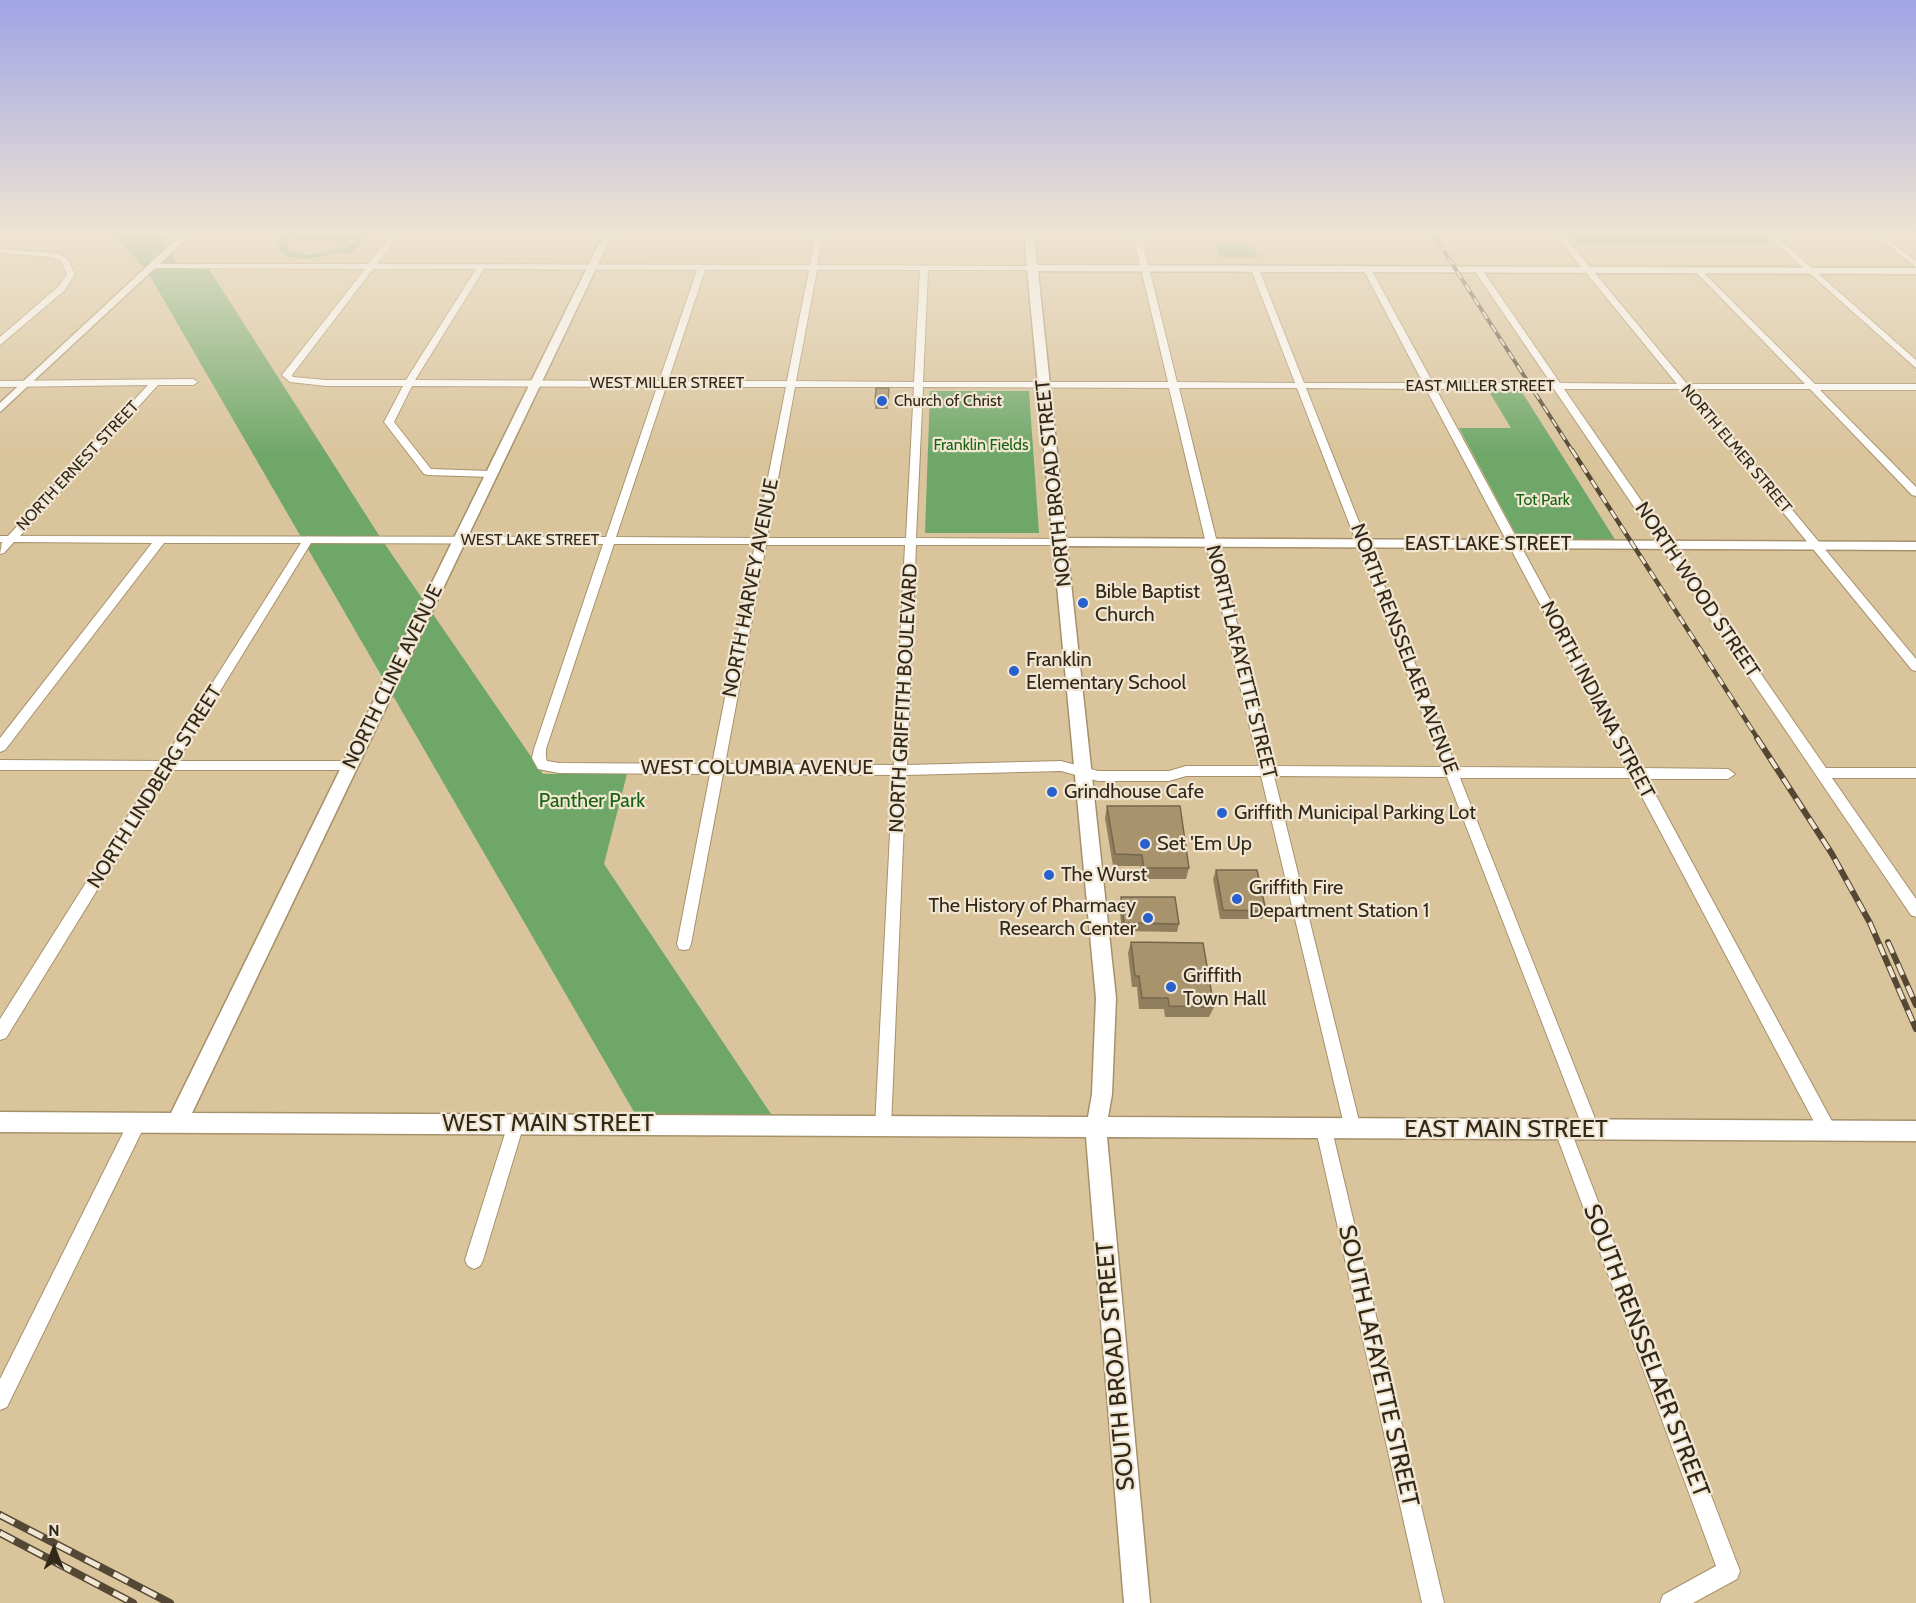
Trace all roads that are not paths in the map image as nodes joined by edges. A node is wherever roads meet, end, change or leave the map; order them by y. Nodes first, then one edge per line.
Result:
1 (42, 306) edge
2 (110, 306) edge
3 (340, 306) edge
4 (457, 306) edge
5 (572, 306) edge
6 (689, 306) edge
7 (805, 306) edge
8 (922, 306) edge
9 (1036, 306) edge
10 (1154, 306) edge
11 (1270, 306) edge
12 (1387, 306) edge
13 (1503, 306) edge
14 (1617, 306) edge
15 (1735, 306) edge
16 (1849, 306) edge
17 (0, 342) edge
18 (1916, 365) edge
19 (0, 377) edge
20 (193, 381) dead end
21 (29, 382) junction
22 (156, 382) junction
23 (536, 382) junction
24 (410, 383) junction
25 (663, 383) junction
26 (0, 384) edge
27 (791, 384) junction
28 (918, 384) junction
29 (1044, 384) junction
30 (1174, 385) junction
31 (1301, 385) junction
32 (1429, 386) junction
33 (1558, 386) junction
34 (1684, 387) junction
35 (1813, 387) junction
36 (1916, 387) edge
37 (0, 409) edge
38 (491, 474) junction
39 (1916, 493) edge
40 (6, 539) edge
41 (161, 539) junction
42 (308, 540) junction
43 (460, 540) junction
44 (609, 541) junction
45 (760, 541) junction
46 (912, 542) junction
47 (1060, 542) junction
48 (1213, 544) junction
49 (1363, 544) junction
50 (1514, 545) junction
51 (1666, 545) junction
52 (1816, 545) junction
53 (1916, 546) edge
54 (0, 551) edge
55 (1916, 667) edge
56 (0, 747) edge
57 (0, 765) edge
58 (168, 766) junction
59 (350, 766) junction
60 (718, 768) junction
61 (901, 770) junction
62 (1268, 771) junction
63 (1452, 771) junction
64 (1083, 772) junction
65 (1635, 773) junction
66 (1822, 773) junction
67 (1916, 773) edge
68 (1728, 774) dead end
69 (1916, 911) edge
70 (684, 945) dead end
71 (0, 1033) edge
72 (0, 1122) edge
73 (137, 1123) junction
74 (177, 1123) junction
75 (516, 1124) junction
76 (883, 1127) junction
77 (1096, 1129) junction
78 (1353, 1129) junction
79 (1324, 1130) junction
80 (1563, 1131) junction
81 (1592, 1131) junction
82 (1827, 1131) junction
83 (1916, 1131) edge
84 (474, 1260) dead end
85 (0, 1400) edge
86 (1137, 1603) edge
87 (1432, 1603) edge
88 (1671, 1603) edge

1 - 17 street
2 - 21 street
3 - 24 street, WEST MILLER STREET
4 - 24 street
5 - 23 street, NORTH CLINE AVENUE
6 - 25 street
7 - 27 street, NORTH HARVEY AVENUE
8 - 28 street, NORTH GRIFFITH BOULEVARD
9 - 29 street, NORTH BROAD STREET
10 - 30 street, NORTH LAFAYETTE STREET
11 - 31 street, NORTH RENSSELAER AVENUE
12 - 32 street, NORTH INDIANA STREET
13 - 33 street, NORTH WOOD STREET
14 - 34 street, NORTH ELMER STREET
15 - 35 street
16 - 18 street
19 - 21 street
20 - 22 street
21 - 22 street
21 - 26 street
21 - 37 street
22 - 40 street, NORTH ERNEST STREET
23 - 24 street, WEST MILLER STREET
23 - 25 street, WEST MILLER STREET
23 - 38 street, NORTH CLINE AVENUE
24 - 38 street
25 - 27 street, WEST MILLER STREET
25 - 44 street
27 - 28 street, WEST MILLER STREET
27 - 45 street, NORTH HARVEY AVENUE
28 - 29 street, WEST MILLER STREET
28 - 46 street, NORTH GRIFFITH BOULEVARD
29 - 30 street, EAST MILLER STREET
29 - 47 street, NORTH BROAD STREET
30 - 31 street, EAST MILLER STREET
30 - 48 street, NORTH LAFAYETTE STREET
31 - 32 street, EAST MILLER STREET
31 - 49 street, NORTH RENSSELAER AVENUE
32 - 33 street, EAST MILLER STREET
32 - 50 street, NORTH INDIANA STREET
33 - 34 street, EAST MILLER STREET
33 - 51 street, NORTH WOOD STREET
34 - 35 street, EAST MILLER STREET
34 - 52 street, NORTH ELMER STREET
35 - 36 street, EAST MILLER STREET
35 - 39 street
38 - 43 street, NORTH CLINE AVENUE
40 - 41 street, WEST LAKE STREET
40 - 54 street, NORTH ERNEST STREET
41 - 42 street, WEST LAKE STREET
41 - 56 street
42 - 43 street, WEST LAKE STREET
42 - 58 street, NORTH LINDBERG STREET
43 - 44 street, WEST LAKE STREET
43 - 59 street, NORTH CLINE AVENUE
44 - 45 street, WEST LAKE STREET
44 - 60 street, WEST COLUMBIA AVENUE
45 - 46 street, WEST LAKE STREET
45 - 60 street, NORTH HARVEY AVENUE
46 - 47 street, WEST LAKE STREET
46 - 61 street, NORTH GRIFFITH BOULEVARD
47 - 48 street, EAST LAKE STREET
47 - 64 street, NORTH BROAD STREET
48 - 49 street, EAST LAKE STREET
48 - 62 street, NORTH LAFAYETTE STREET
49 - 50 street, EAST LAKE STREET
49 - 63 street, NORTH RENSSELAER AVENUE
50 - 51 street, EAST LAKE STREET
50 - 65 street, NORTH INDIANA STREET
51 - 52 street, EAST LAKE STREET
51 - 66 street, NORTH WOOD STREET
52 - 53 street, EAST LAKE STREET
52 - 55 street, NORTH ELMER STREET
57 - 58 street
58 - 59 street
58 - 71 street, NORTH LINDBERG STREET
59 - 74 street, NORTH CLINE AVENUE
60 - 61 street, WEST COLUMBIA AVENUE
60 - 70 street, NORTH HARVEY AVENUE
61 - 64 street, WEST COLUMBIA AVENUE
61 - 76 street, NORTH GRIFFITH BOULEVARD
62 - 63 street, WEST COLUMBIA AVENUE
62 - 64 street, WEST COLUMBIA AVENUE
62 - 78 street, NORTH LAFAYETTE STREET
63 - 65 street, WEST COLUMBIA AVENUE
63 - 81 street, NORTH RENSSELAER AVENUE
64 - 77 street, NORTH BROAD STREET
65 - 68 street, WEST COLUMBIA AVENUE
65 - 82 street, NORTH INDIANA STREET
66 - 67 street
66 - 69 street, NORTH WOOD STREET
72 - 73 street, WEST MAIN STREET
73 - 74 street, WEST MAIN STREET
73 - 85 street
74 - 75 street, WEST MAIN STREET
75 - 76 street, WEST MAIN STREET
75 - 84 street
76 - 77 street, WEST MAIN STREET
77 - 79 street, EAST MAIN STREET
77 - 86 street, SOUTH BROAD STREET
78 - 79 street, EAST MAIN STREET
78 - 80 street, EAST MAIN STREET
79 - 87 street, SOUTH LAFAYETTE STREET
80 - 81 street, EAST MAIN STREET
80 - 88 street, SOUTH RENSSELAER STREET
81 - 82 street, EAST MAIN STREET
82 - 83 street, EAST MAIN STREET

